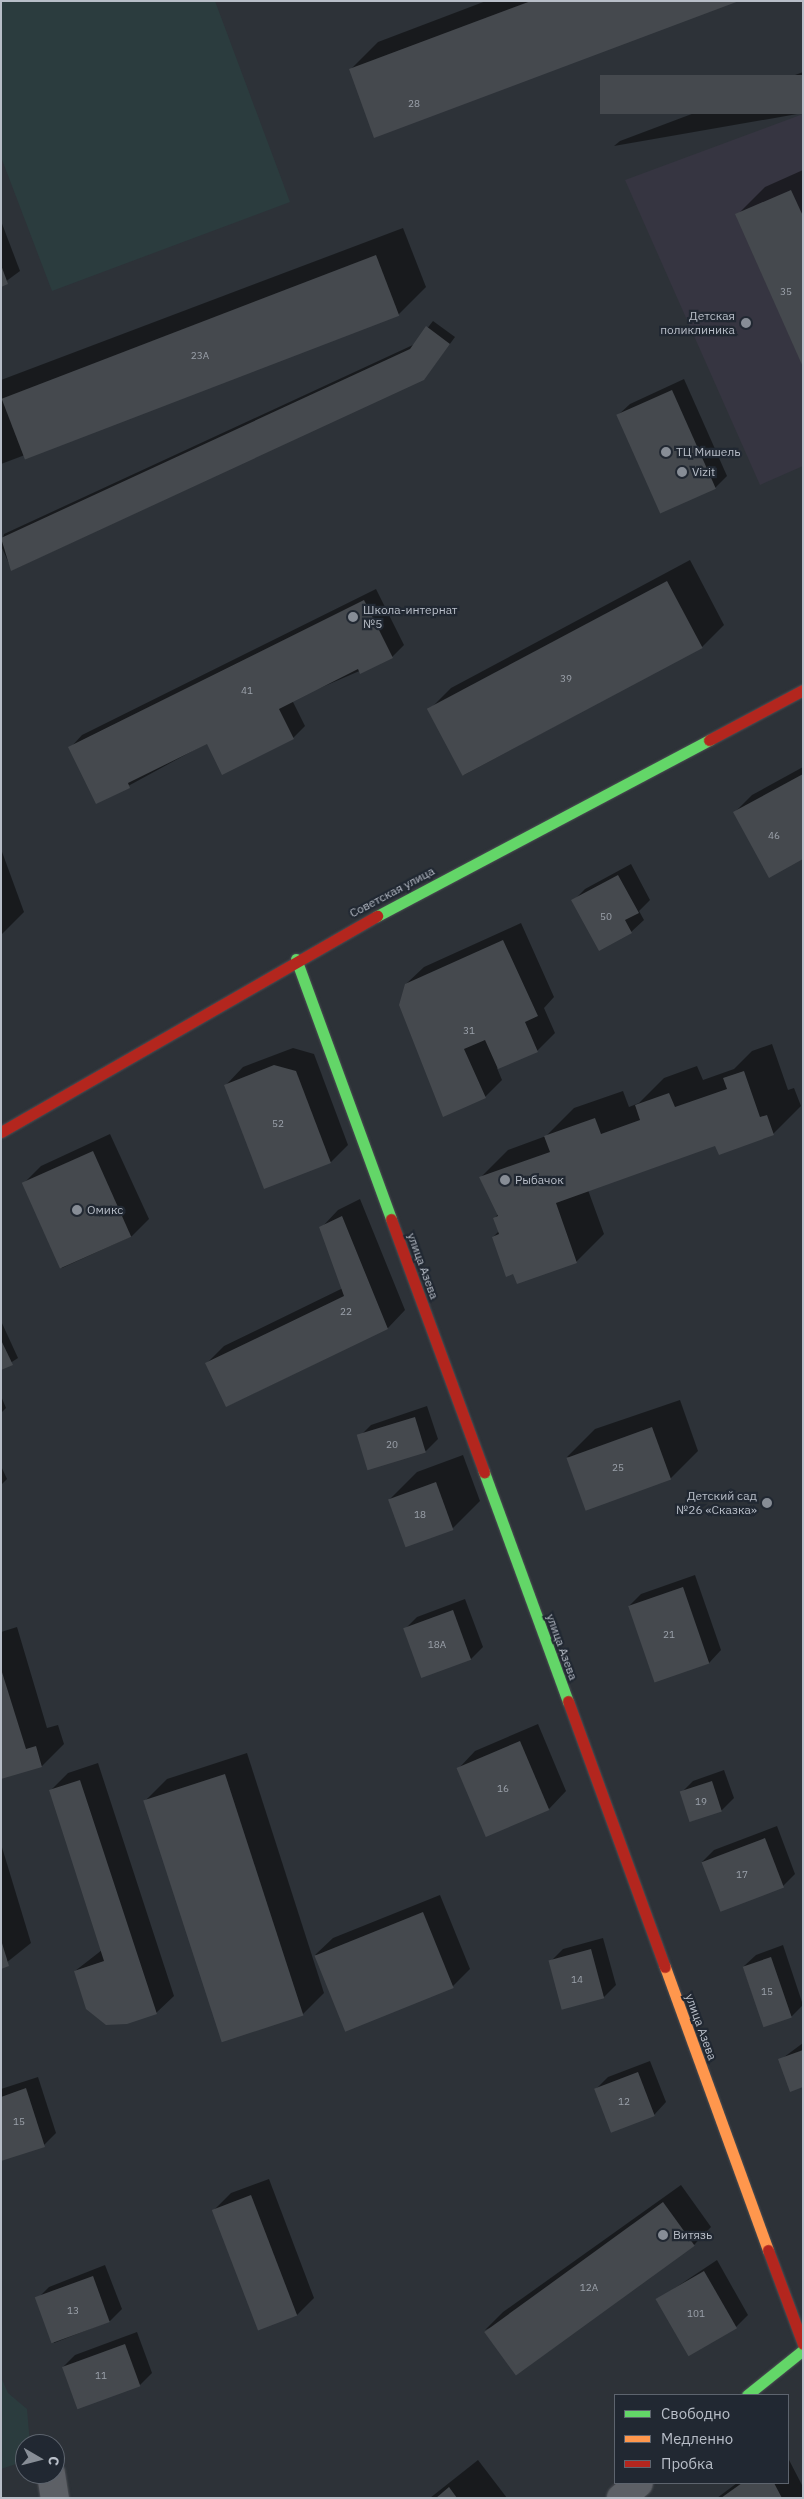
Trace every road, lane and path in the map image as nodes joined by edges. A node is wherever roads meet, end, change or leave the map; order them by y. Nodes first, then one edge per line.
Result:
1 (803, 690) edge
2 (296, 959) junction
3 (1, 1132) edge
4 (803, 2344) edge
5 (803, 2350) edge
6 (748, 2394) edge
7 (53, 2484) edge
8 (638, 2484) edge
9 (55, 2498) edge
10 (621, 2498) edge

1 - 2 street, Советская улица
2 - 3 street, Советская улица
2 - 4 street, улица Азева
5 - 6 street
7 - 9 street
8 - 10 street

